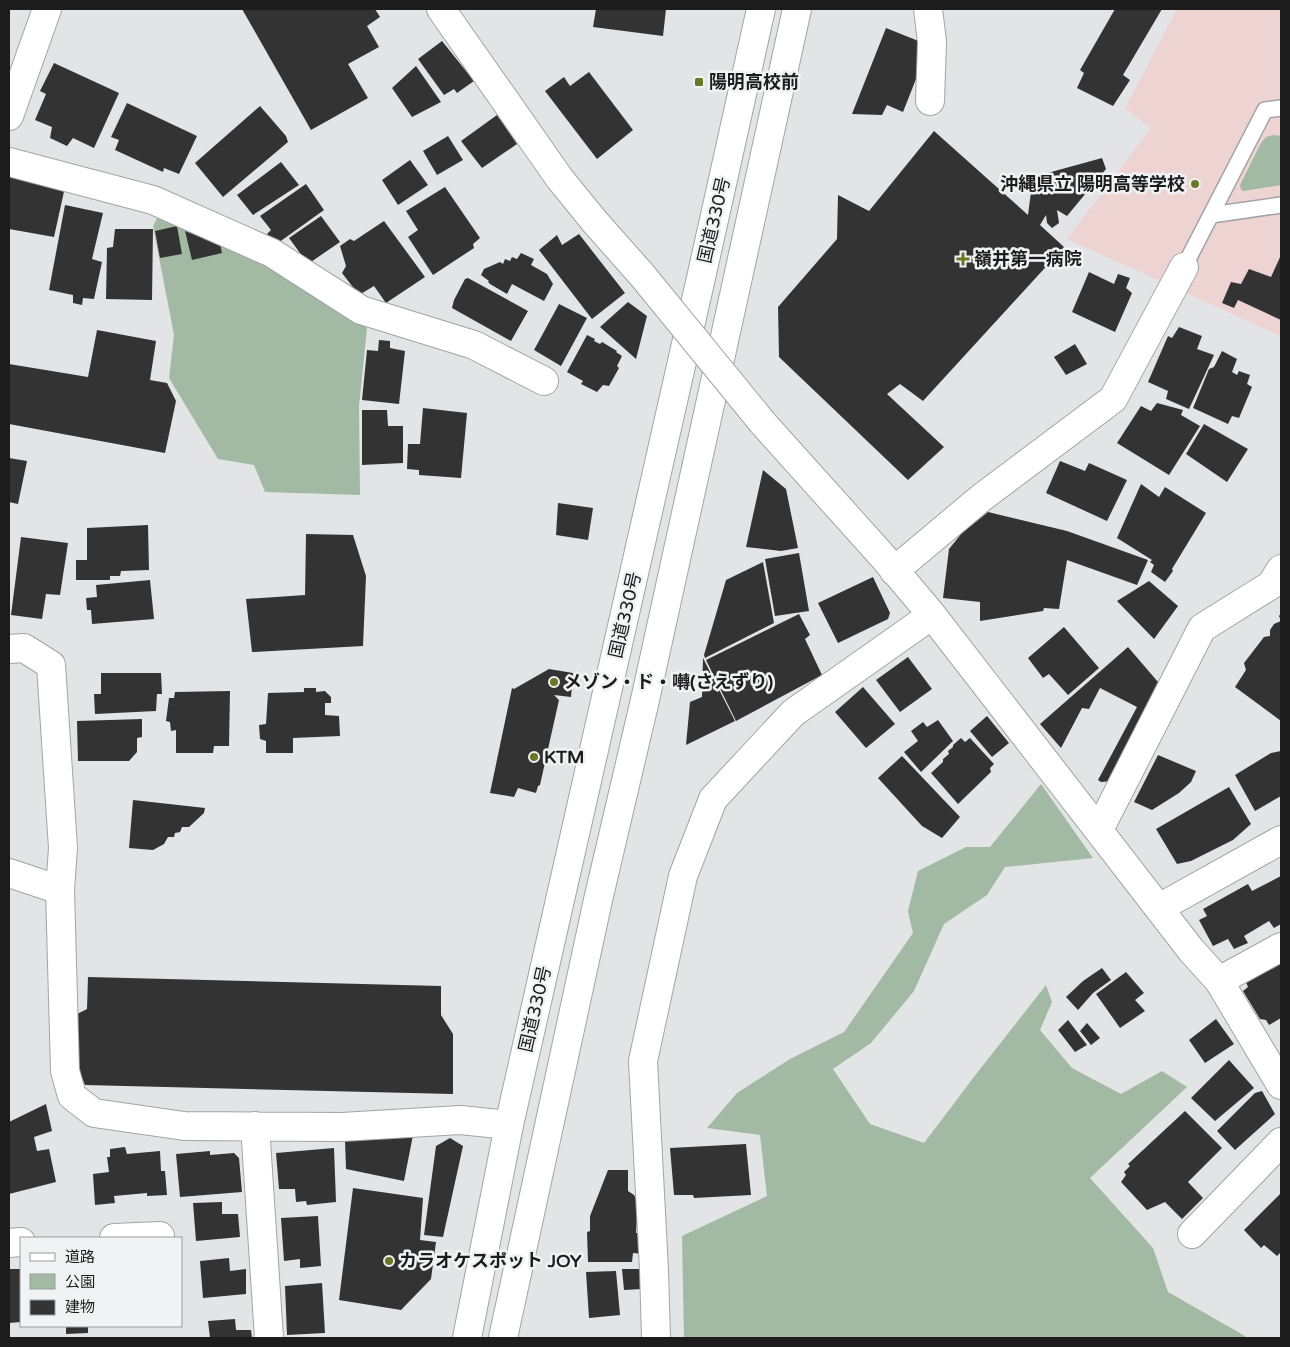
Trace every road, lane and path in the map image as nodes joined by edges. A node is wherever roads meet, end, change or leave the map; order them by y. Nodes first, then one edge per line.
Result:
1 (47, 9) edge
2 (441, 9) edge
3 (761, 9) edge
4 (797, 9) edge
5 (928, 9) edge
6 (930, 102) dead end
7 (1281, 108) edge
8 (9, 116) edge
9 (9, 162) edge
10 (1281, 205) edge
11 (1211, 215) junction
12 (1184, 266) joint
13 (544, 381) dead end
14 (1281, 569) edge
15 (894, 571) junction
16 (932, 615) junction
17 (9, 649) edge
18 (1099, 830) junction
19 (1281, 840) edge
20 (9, 873) edge
21 (60, 890) junction
22 (1160, 908) junction
23 (1281, 948) edge
24 (1219, 981) junction
25 (1281, 1085) edge
26 (509, 1125) junction
27 (255, 1126) junction
28 (1281, 1142) edge
29 (1192, 1234) dead end
30 (160, 1236) dead end
31 (137, 1237) edge
32 (268, 1338) edge
33 (467, 1338) edge
34 (503, 1338) edge
35 (656, 1338) edge

1 - 8 main road
2 - 15 main road, bridge
3 - 26 main road, 国道330号
4 - 34 main road, 国道330号
5 - 6 main road
7 - 11 lane
9 - 13 main road
10 - 11 lane
11 - 12 lane
12 - 15 main road
14 - 18 main road
15 - 16 main road
16 - 18 main road
16 - 35 main road
17 - 21 main road
18 - 22 main road
19 - 22 main road
20 - 21 main road
21 - 27 main road
22 - 24 main road
23 - 24 main road
24 - 25 main road
26 - 27 main road
26 - 33 main road, 国道330号
27 - 32 main road
28 - 29 main road
30 - 31 main road

